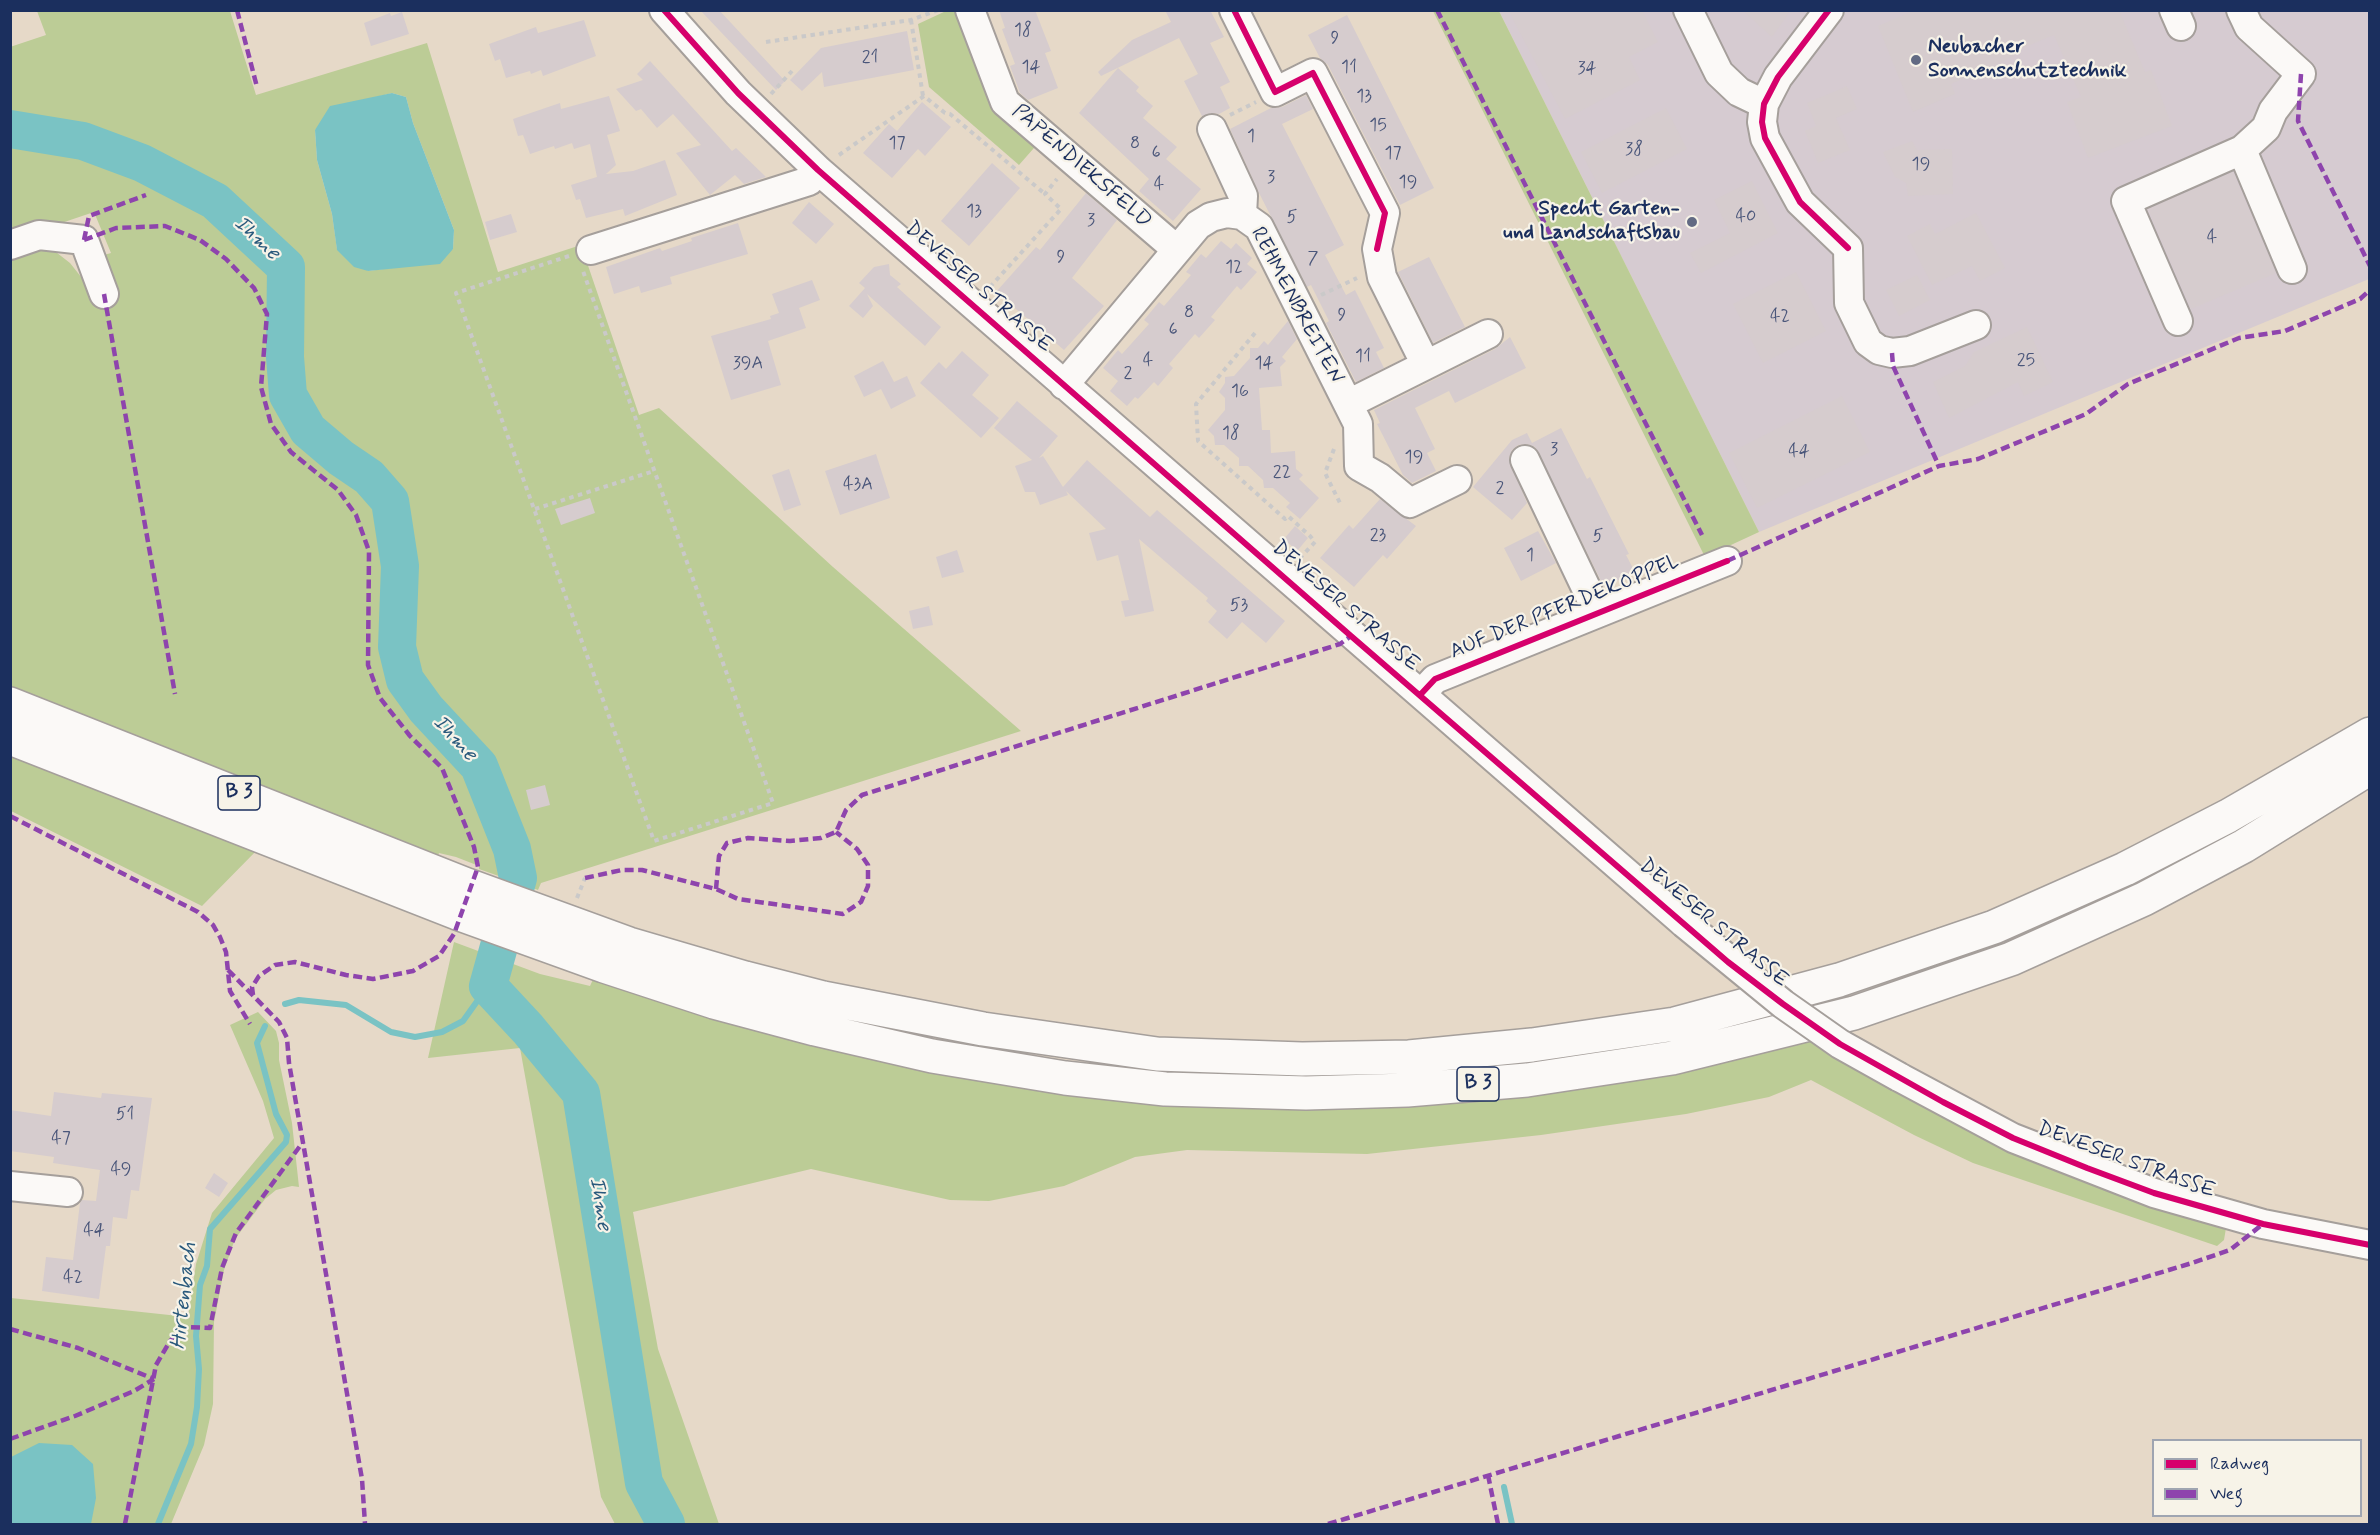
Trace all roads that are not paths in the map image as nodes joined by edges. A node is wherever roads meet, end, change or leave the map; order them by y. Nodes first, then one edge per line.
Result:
1 (664, 10) edge
2 (970, 10) edge
3 (1234, 10) edge
4 (1688, 10) edge
5 (1829, 10) edge
6 (2241, 10) edge
7 (1764, 104) junction
8 (1212, 129) road end
9 (2242, 150) junction
10 (818, 170) junction
11 (1242, 215) junction
12 (10, 245) edge
13 (1176, 249) junction
14 (583, 256) road end
15 (2292, 269) dead end
16 (104, 294) dead end
17 (2178, 321) dead end
18 (1976, 325) dead end
19 (1488, 334) dead end
20 (1426, 365) junction
21 (1064, 385) junction
22 (1348, 404) junction
23 (1525, 460) dead end
24 (1457, 480) dead end
25 (1727, 561) dead end
26 (1598, 613) junction
27 (1421, 694) junction
28 (10, 704) edge
29 (2370, 734) edge
30 (10, 738) edge
31 (2370, 768) edge
32 (462, 899) junction
33 (555, 921) junction
34 (10, 1186) edge
35 (68, 1192) dead end
36 (2370, 1245) edge

1 - 10 street, DEVESER STRASSE
2 - 13 street, PAPENDIEKSFELD
3 - 20 street
4 - 7 street
5 - 7 street
6 - 9 street
7 - 18 street
8 - 11 street
9 - 15 street
9 - 17 street
10 - 14 street
10 - 21 street, DEVESER STRASSE
11 - 13 street, REHMENBREITEN
11 - 22 street, REHMENBREITEN
12 - 16 street
13 - 21 street, REHMENBREITEN
19 - 20 street, REHMENBREITEN
20 - 22 street, REHMENBREITEN
21 - 27 street, DEVESER STRASSE
22 - 24 street, REHMENBREITEN
23 - 26 street, AUF DER PFERDEKOPPEL
25 - 26 street, AUF DER PFERDEKOPPEL
26 - 27 street, AUF DER PFERDEKOPPEL
27 - 36 street, DEVESER STRASSE, bridge
28 - 32 highway, B 3
29 - 33 highway, B 3
30 - 32 highway, B 3
31 - 33 highway, B 3
32 - 33 highway, B 3
34 - 35 street

